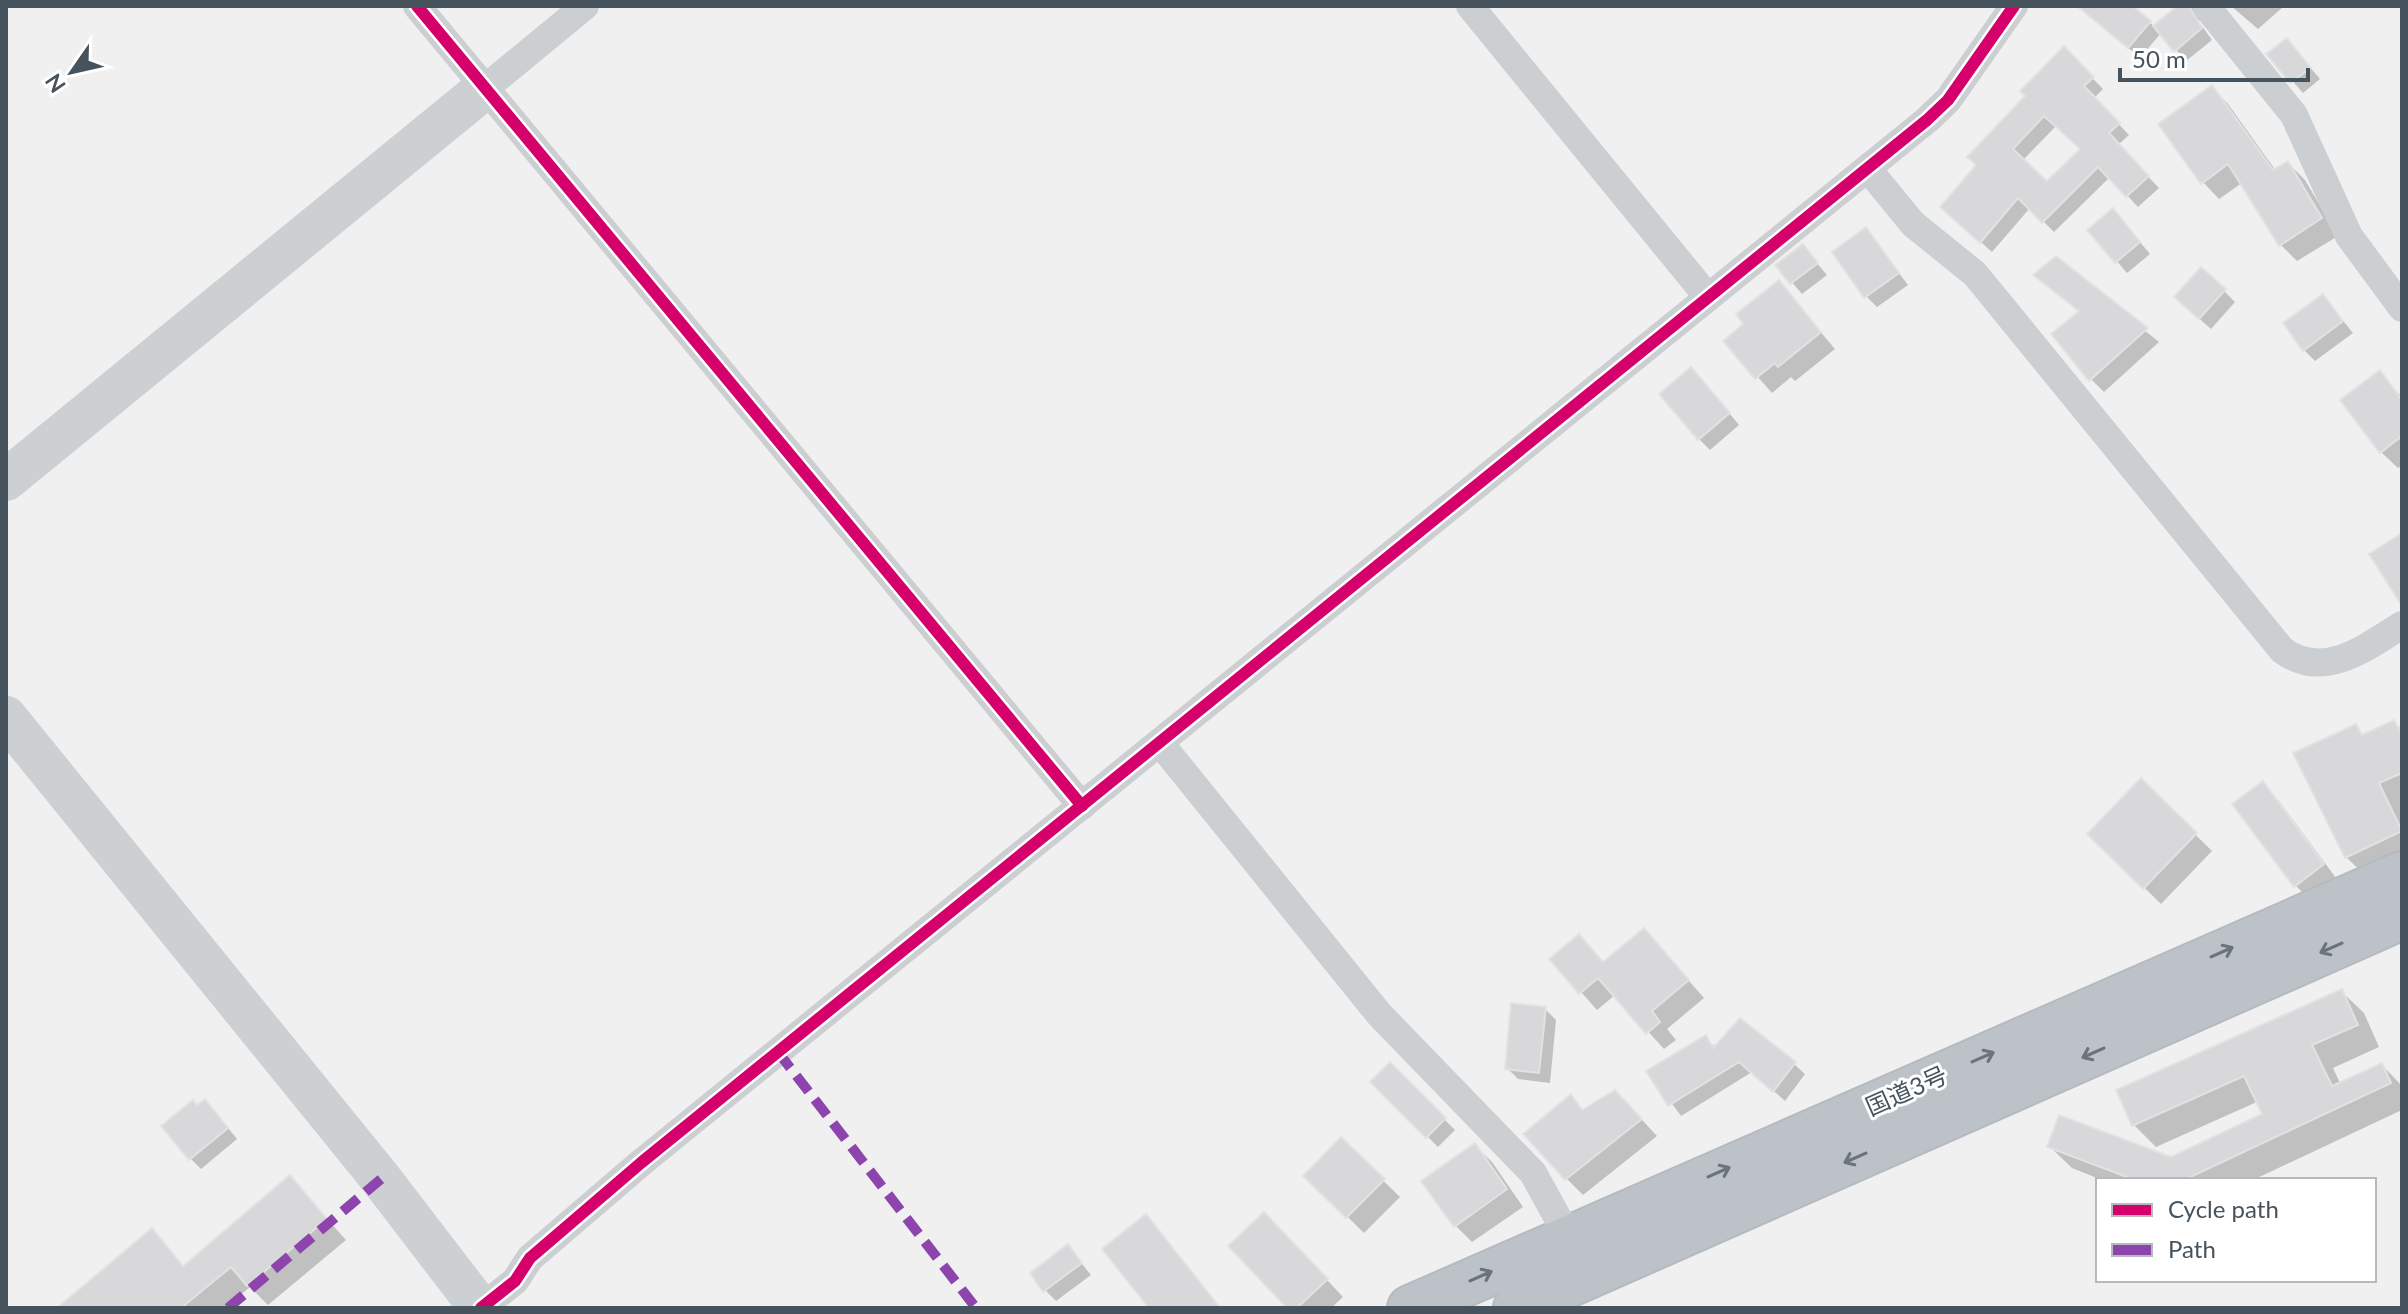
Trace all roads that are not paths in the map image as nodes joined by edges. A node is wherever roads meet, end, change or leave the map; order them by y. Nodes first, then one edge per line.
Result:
1 (417, 6) edge
2 (585, 6) edge
3 (1470, 6) edge
4 (2014, 6) edge
5 (2206, 6) edge
6 (484, 89) junction
7 (1868, 169) junction
8 (1707, 296) junction
9 (2402, 308) edge
10 (6, 480) edge
11 (2402, 625) edge
12 (6, 717) edge
13 (1160, 743) junction
14 (1082, 806) junction
15 (2402, 874) edge
16 (2402, 917) edge
17 (1570, 1237) junction
18 (1588, 1276) junction
19 (481, 1308) edge
20 (1410, 1308) edge
21 (1516, 1308) edge

1 - 6 street
2 - 6 street
3 - 8 street
4 - 7 street
5 - 9 street
6 - 10 street
6 - 14 street
7 - 8 street
7 - 11 street
8 - 13 street
12 - 19 street
13 - 14 street
13 - 17 street
14 - 19 street
17 -> 15 highway, 国道3号
16 -> 18 highway, 国道3号
17 - 18 street
20 -> 17 highway, 国道3号
18 - 21 highway, 国道3号

